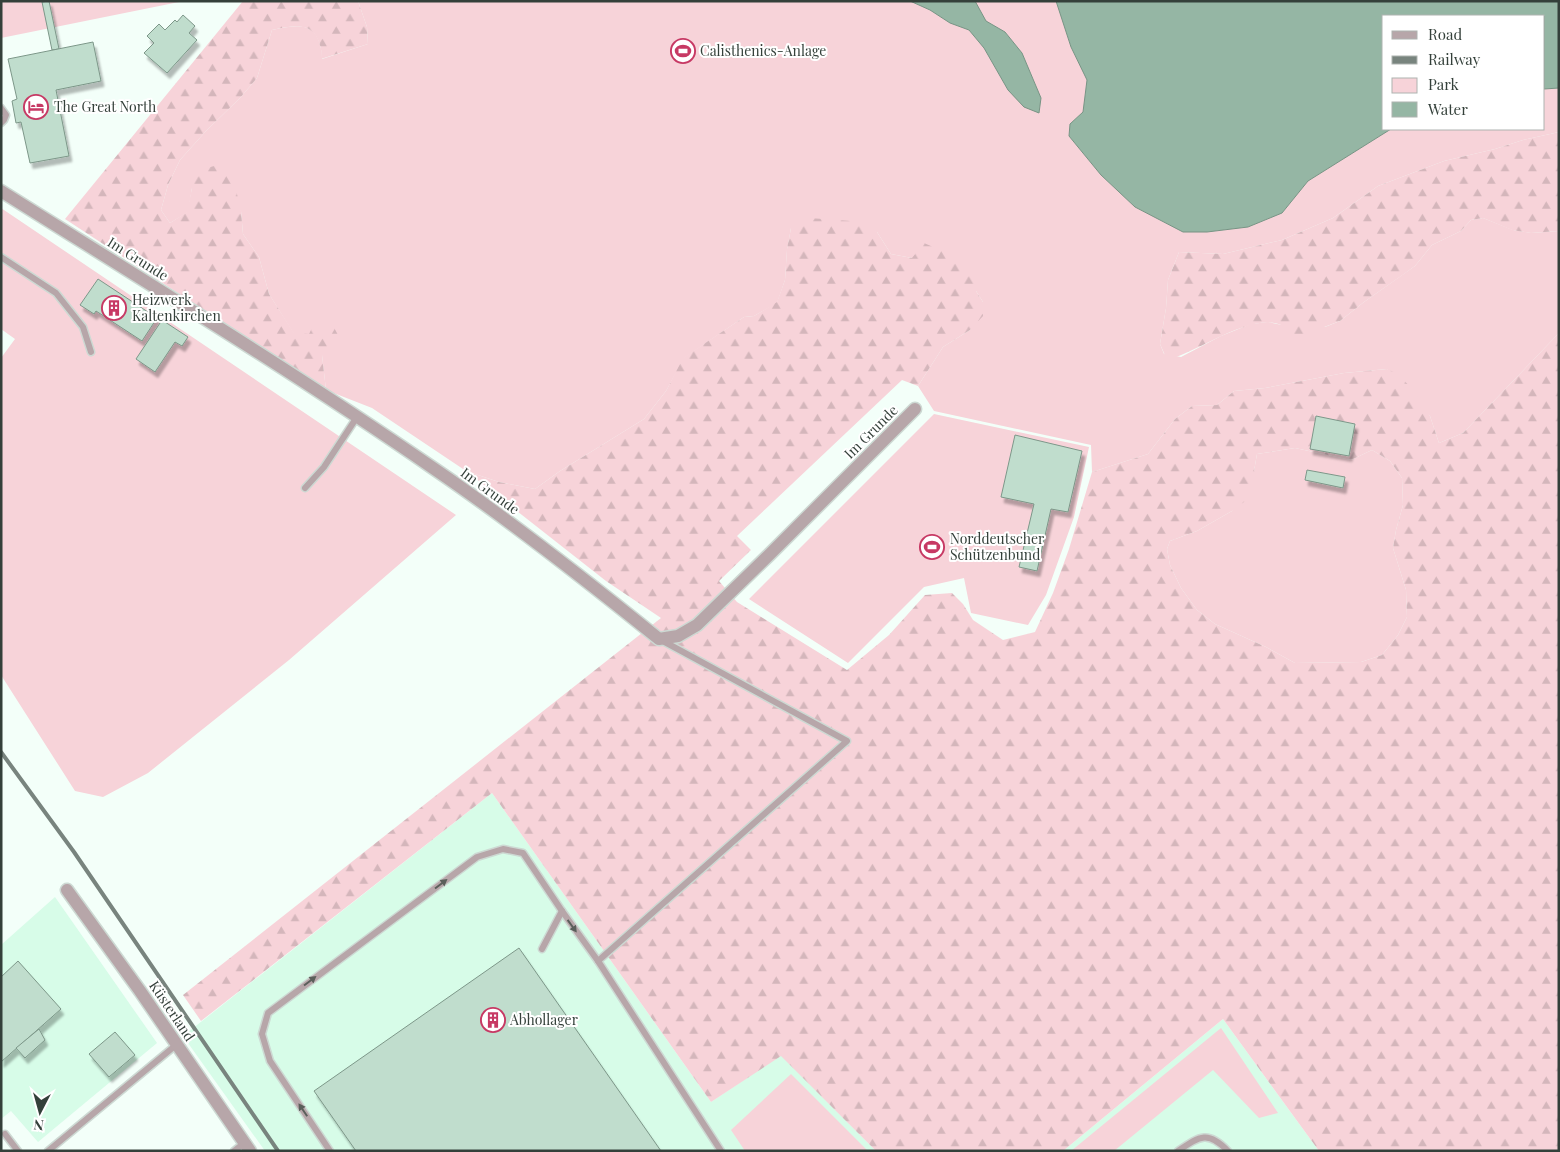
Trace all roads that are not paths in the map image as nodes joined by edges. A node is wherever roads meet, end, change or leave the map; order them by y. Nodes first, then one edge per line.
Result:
1 (1, 108) edge
2 (1, 123) edge
3 (1, 191) edge
4 (1, 257) edge
5 (91, 352) dead end
6 (915, 409) dead end
7 (357, 417) junction
8 (305, 488) dead end
9 (659, 639) junction
10 (67, 890) dead end
11 (562, 911) junction
12 (542, 949) dead end
13 (598, 961) junction
14 (176, 1044) junction
15 (5, 1134) dead end
16 (242, 1148) edge
17 (18, 1151) edge
18 (48, 1151) edge
19 (330, 1151) edge
20 (721, 1151) edge
21 (1178, 1151) edge
22 (1228, 1151) edge

1 - 2 lane
3 - 7 street, Im Grunde
4 - 5 lane
6 - 9 street, Im Grunde
7 - 8 lane
7 - 9 street, Im Grunde
9 - 13 lane
10 - 14 street, Küsterland
11 - 12 lane
11 -> 13 lane
19 -> 11 lane
13 - 20 lane
14 - 16 street, Küsterland
14 - 18 lane
15 - 17 lane
21 - 22 lane

